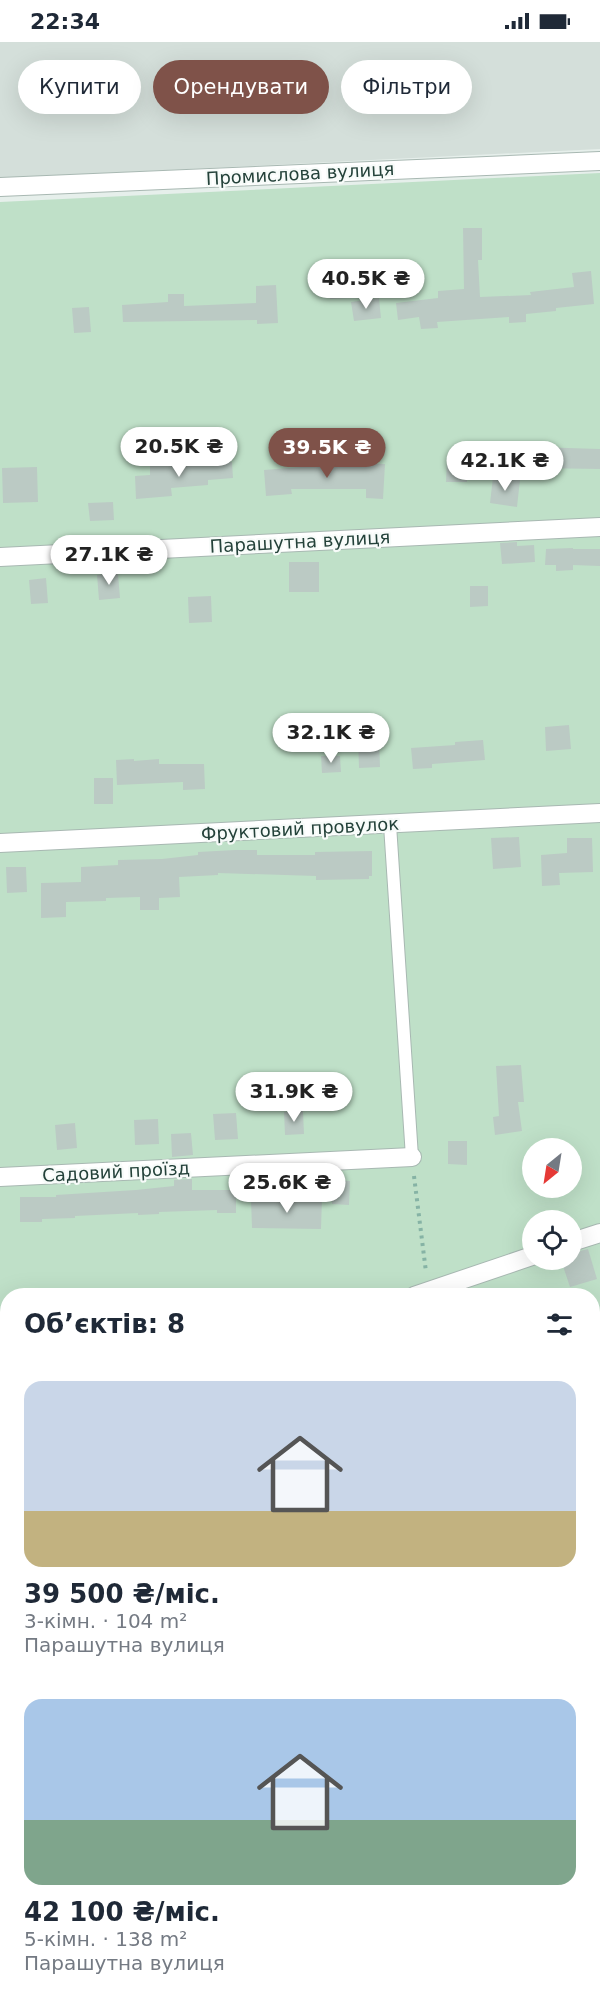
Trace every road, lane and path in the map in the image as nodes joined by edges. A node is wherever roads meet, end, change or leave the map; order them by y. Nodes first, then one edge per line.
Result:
1 (600, 161) edge
2 (0, 187) edge
3 (600, 527) edge
4 (0, 557) edge
5 (600, 813) edge
6 (390, 825) junction
7 (0, 843) edge
8 (412, 1157) junction
9 (0, 1178) edge
10 (600, 1233) edge
11 (582, 1239) edge
12 (522, 1259) edge
13 (421, 1288) edge
14 (439, 1288) edge

1 - 2 street, Промислова вулиця
3 - 4 street, Парашутна вулиця
5 - 6 street, Фруктовий провулок
6 - 7 street, Фруктовий провулок
6 - 8 lane
8 - 9 street, Садовий проїзд
8 - 13 path
10 - 11 street
12 - 14 street

